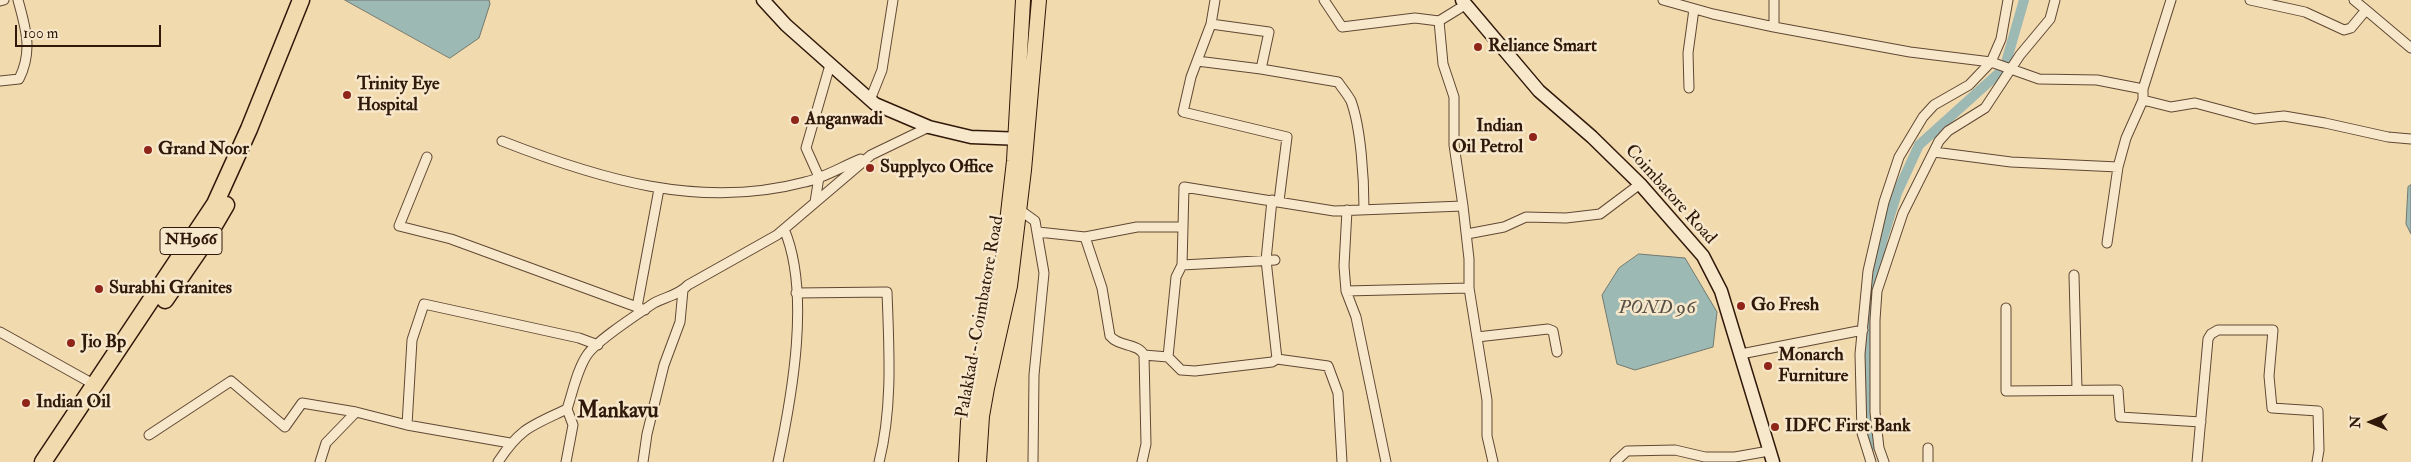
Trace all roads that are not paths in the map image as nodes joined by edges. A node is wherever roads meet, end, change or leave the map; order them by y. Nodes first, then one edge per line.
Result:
1 (4, 0) edge
2 (18, 0) edge
3 (301, 0) edge
4 (313, 0) edge
5 (763, 0) edge
6 (893, 0) edge
7 (1023, 0) edge
8 (1039, 0) edge
9 (1215, 0) edge
10 (1324, 0) edge
11 (1663, 0) edge
12 (1774, 0) edge
13 (2008, 0) edge
14 (2055, 0) edge
15 (2172, 0) edge
16 (2250, 0) edge
17 (2354, 0) edge
18 (0, 1) edge
19 (1463, 2) edge
20 (2288, 4) edge
21 (1694, 9) junction
22 (2366, 10) junction
23 (1439, 21) junction
24 (1210, 24) junction
25 (1774, 27) junction
26 (2411, 48) edge
27 (1197, 61) junction
28 (1990, 62) junction
29 (830, 65) junction
30 (1261, 69) junction
31 (2010, 69) junction
32 (0, 81) edge
33 (1689, 88) dead end
34 (2143, 89) junction
35 (870, 100) junction
36 (2143, 100) junction
37 (929, 127) junction
38 (2411, 139) edge
39 (1020, 140) junction
40 (502, 141) dead end
41 (1934, 152) junction
42 (871, 155) junction
43 (427, 156) dead end
44 (2118, 167) junction
45 (819, 177) junction
46 (1640, 184) junction
47 (659, 189) junction
48 (1276, 201) junction
49 (815, 202) junction
50 (1014, 205) junction
51 (1463, 206) junction
52 (1364, 209) junction
53 (1347, 210) junction
54 (1183, 227) junction
55 (784, 229) junction
56 (1038, 232) junction
57 (1467, 234) junction
58 (1085, 237) junction
59 (2107, 243) dead end
60 (1270, 260) junction
61 (1182, 266) junction
62 (2074, 275) dead end
63 (1469, 288) junction
64 (683, 290) junction
65 (1346, 291) junction
66 (796, 293) junction
67 (641, 308) junction
68 (2006, 308) dead end
69 (1862, 330) junction
70 (0, 332) edge
71 (1477, 337) junction
72 (598, 345) junction
73 (1556, 352) dead end
74 (1741, 354) junction
75 (1144, 355) junction
76 (1168, 357) junction
77 (1277, 359) junction
78 (95, 385) junction
79 (2077, 389) junction
80 (567, 409) junction
81 (356, 412) junction
82 (2201, 422) junction
83 (407, 424) junction
84 (149, 435) dead end
85 (510, 443) junction
86 (1928, 448) dead end
87 (1771, 456) edge
88 (43, 462) edge
89 (57, 462) edge
90 (320, 462) edge
91 (498, 462) edge
92 (566, 462) edge
93 (643, 462) edge
94 (778, 462) edge
95 (879, 462) edge
96 (966, 462) edge
97 (979, 462) edge
98 (1033, 462) edge
99 (1142, 462) edge
100 (1342, 462) edge
101 (1386, 462) edge
102 (1493, 462) edge
103 (1615, 462) edge
104 (1871, 462) edge
105 (1884, 462) edge
106 (1928, 462) edge
107 (2197, 462) edge
108 (2318, 462) edge

1 - 18 street
2 - 32 street
3 - 78 highway, NH966
4 - 89 highway, NH966
5 - 29 main road
6 - 35 street
7 - 39 main road, Palakkad - Coimbatore Road
8 - 39 main road, Palakkad - Coimbatore Road
9 - 24 street
10 - 23 street
11 - 21 street
12 - 25 street
13 - 28 street
14 - 31 street
15 - 34 street
16 - 20 street
17 - 22 street
19 - 23 street
19 - 46 main road, Coimbatore Road
20 - 22 street
21 - 25 street
21 - 33 street
22 - 26 street
23 - 51 street
24 - 27 street
24 - 30 street
25 - 28 street
27 - 30 street
27 - 48 street
28 - 31 street
28 - 69 street
29 - 35 main road
29 - 45 street
30 - 52 street
31 - 34 street
31 - 41 street
34 - 36 street
35 - 37 main road
36 - 38 street
36 - 44 street
37 - 39 main road
37 - 42 street
39 - 50 main road, Palakkad - Coimbatore Road
40 - 47 street
41 - 44 street
41 - 105 street
42 - 45 street
42 - 49 street
43 - 67 street
44 - 59 street
45 - 47 street
45 - 49 street
46 - 57 street
46 - 74 main road, Coimbatore Road
47 - 67 street
48 - 53 street
48 - 54 street
48 - 60 street
49 - 55 street
50 - 56 street
50 - 96 main road, Palakkad - Coimbatore Road
50 - 97 main road, Palakkad - Coimbatore Road
51 - 52 street
51 - 57 street
52 - 53 street
53 - 65 street
54 - 58 street
54 - 61 street
55 - 64 street
55 - 66 street
56 - 58 street
56 - 98 street
57 - 63 street
58 - 75 street
60 - 61 street
60 - 77 street
61 - 76 street
62 - 79 street
63 - 65 street
63 - 71 street
64 - 67 street
64 - 93 street
65 - 101 street
66 - 94 street
66 - 95 street
67 - 72 street
68 - 79 street
69 - 74 street
69 - 104 street
70 - 78 street
71 - 73 street
71 - 102 street
72 - 80 street
72 - 83 street
74 - 87 main road, Coimbatore Road
75 - 76 street
75 - 99 street
76 - 77 street
77 - 100 street
78 - 88 highway, NH966
79 - 82 street
80 - 85 street
80 - 92 street
81 - 83 street
81 - 84 street
81 - 90 street
82 - 107 street
82 - 108 street
83 - 85 street
85 - 91 street
86 - 106 street
87 - 103 street

